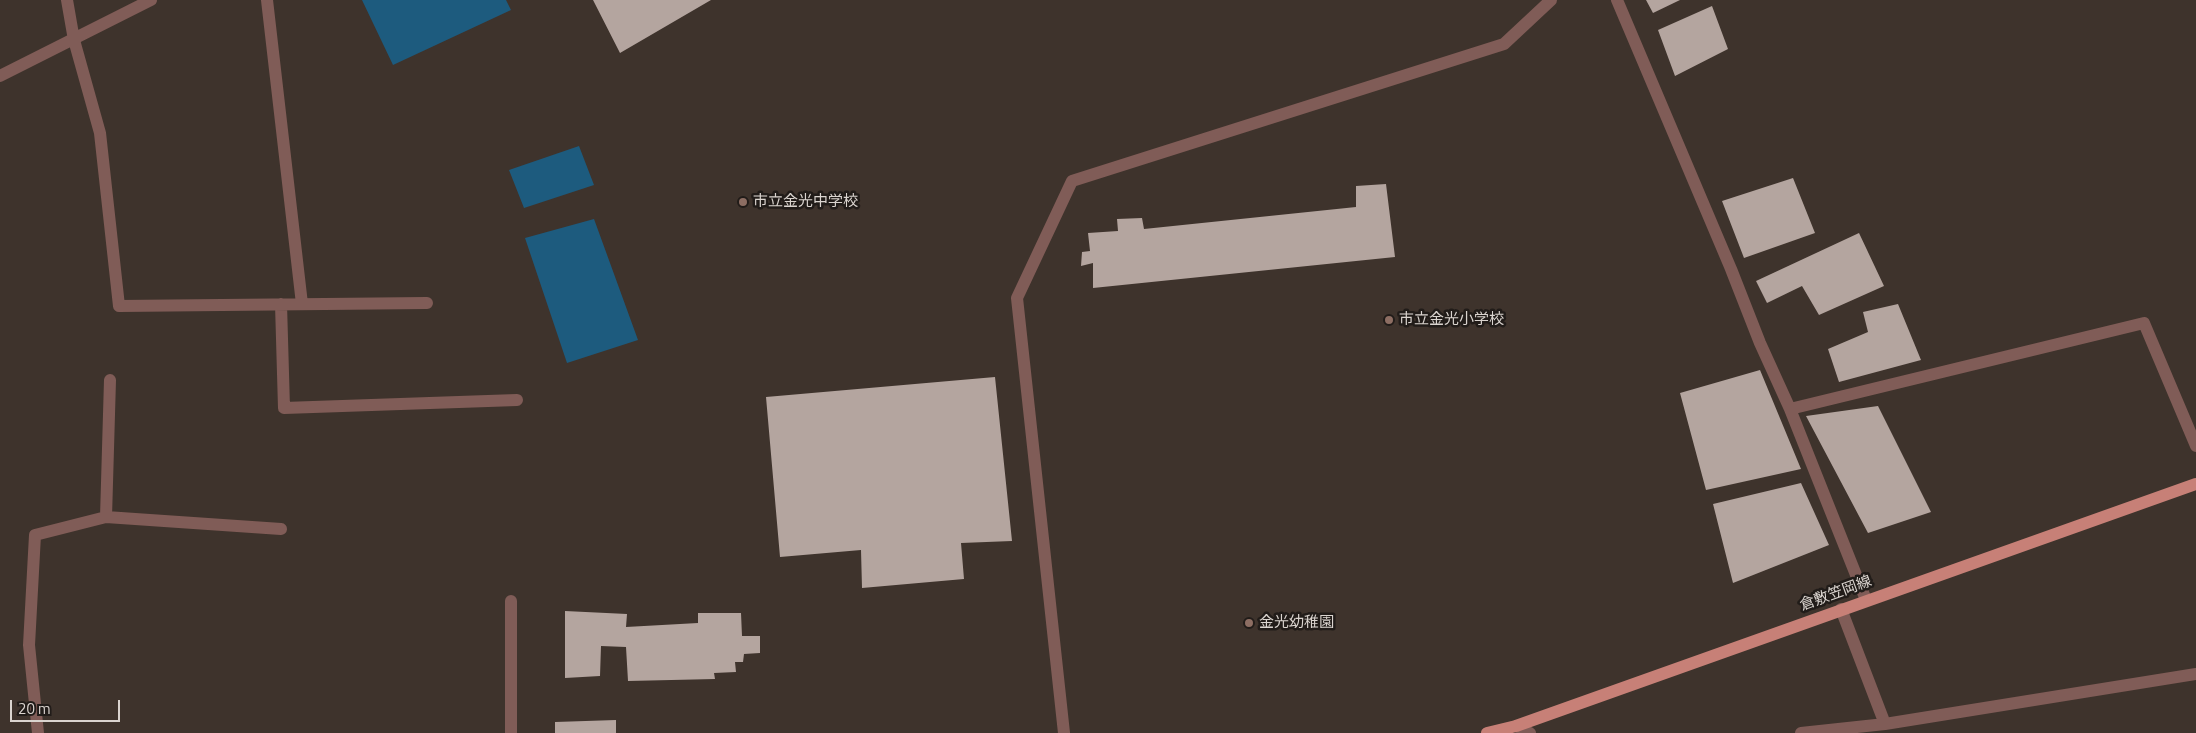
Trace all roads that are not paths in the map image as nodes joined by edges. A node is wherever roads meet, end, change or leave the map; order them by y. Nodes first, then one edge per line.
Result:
1 (68, 0) edge
2 (151, 0) edge
3 (267, 0) edge
4 (1551, 0) edge
5 (1617, 0) edge
6 (74, 40) junction
7 (0, 76) edge
8 (427, 303) dead end
9 (281, 304) junction
10 (302, 304) junction
11 (110, 380) dead end
12 (517, 400) dead end
13 (1790, 409) junction
14 (2196, 446) edge
15 (2196, 484) edge
16 (106, 517) junction
17 (281, 529) dead end
18 (1866, 600) junction
19 (511, 601) dead end
20 (1841, 610) junction
21 (2196, 674) edge
22 (1885, 724) junction
23 (1516, 726) junction
24 (38, 733) edge
25 (511, 733) edge
26 (1064, 733) edge
27 (1487, 733) edge
28 (1530, 733) edge
29 (1801, 733) edge

1 - 6 street
2 - 6 street
3 - 10 street
4 - 26 street
5 - 13 street
6 - 7 street
6 - 9 street
8 - 10 street
9 - 10 street
9 - 12 street
11 - 16 street
13 - 14 street
13 - 18 street
15 - 18 main road, 倉敷笠岡線
16 - 17 street
16 - 24 street
18 - 20 main road, 倉敷笠岡線
19 - 25 street
20 - 22 street
20 - 23 main road, 倉敷笠岡線
21 - 22 street
22 - 29 street
23 - 27 main road, 倉敷笠岡線
23 - 28 street

